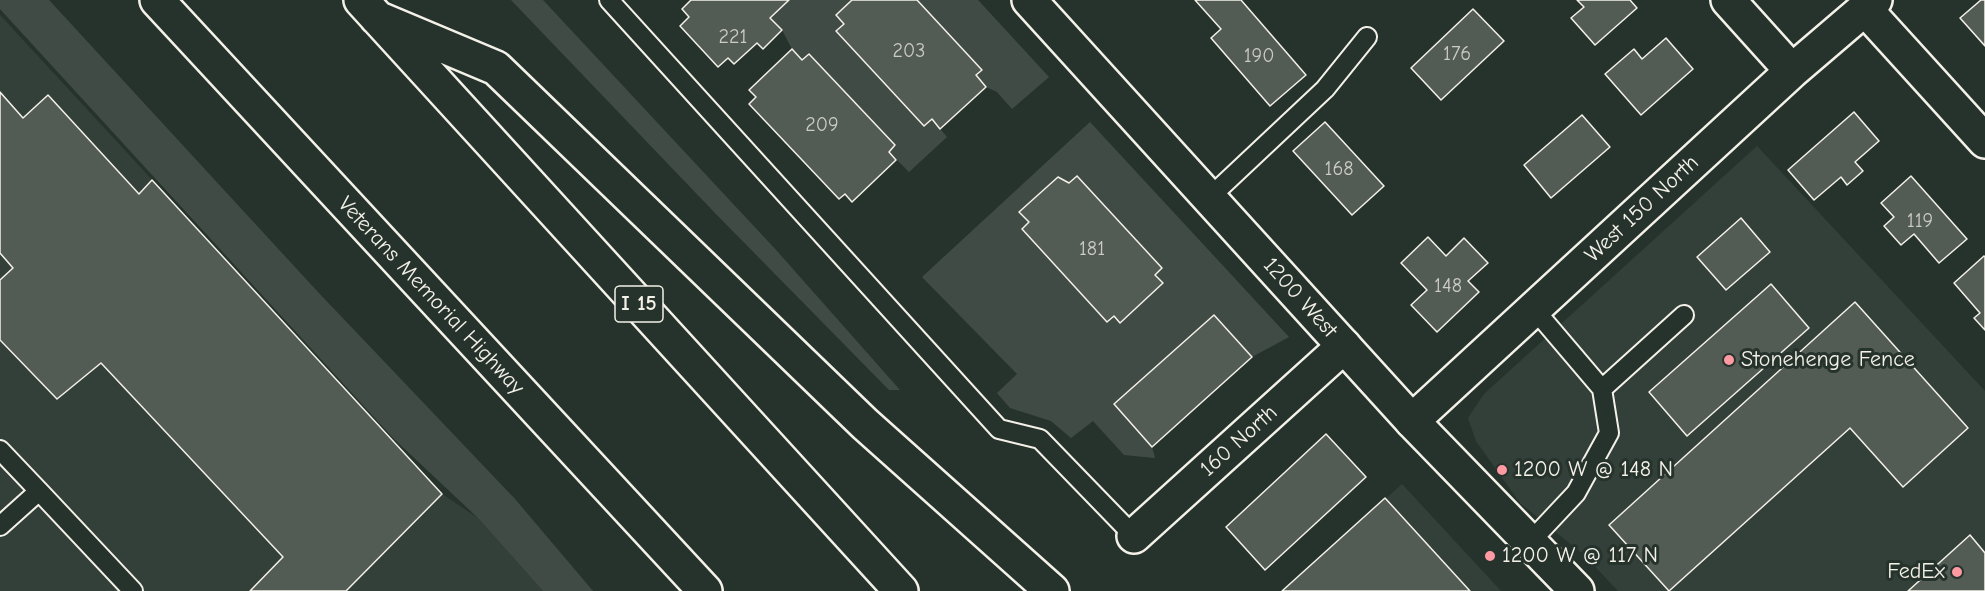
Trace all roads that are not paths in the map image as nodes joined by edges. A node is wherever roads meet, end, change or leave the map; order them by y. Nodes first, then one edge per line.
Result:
1 (157, 0) edge
2 (609, 0) edge
3 (1029, 0) edge
4 (1728, 0) edge
5 (1870, 4) edge
6 (369, 9) edge
7 (1366, 37) dead end
8 (1792, 71) junction
9 (1985, 141) edge
10 (1209, 198) junction
11 (1534, 309) junction
12 (1684, 315) dead end
13 (1344, 346) junction
14 (1602, 389) junction
15 (1412, 421) junction
16 (0, 450) edge
17 (39, 491) junction
18 (0, 526) edge
19 (1134, 536) joint
20 (656, 540) junction
21 (1530, 542) junction
22 (133, 591) edge
23 (679, 591) edge
24 (705, 591) edge
25 (901, 591) edge
26 (1052, 591) edge
27 (1577, 591) edge

1 - 20 main road, Veterans Memorial Highway
2 - 19 lane
3 - 10 main road, 1200 West
4 - 8 main road
5 - 8 main road, West 150 North
5 - 9 main road
6 - 25 main road, I 15
6 - 26 main road
7 - 10 lane
8 - 11 main road, West 150 North
10 - 13 main road, 1200 West
11 - 14 lane
11 - 15 main road, West 150 North
12 - 14 lane
13 - 15 main road, 1200 West
13 - 19 main road, 160 North
14 - 21 lane
15 - 21 main road, 1200 West
16 - 17 lane
17 - 18 lane
17 - 22 lane
20 - 23 main road
20 - 24 main road, Veterans Memorial Highway
21 - 27 main road, 1200 West

